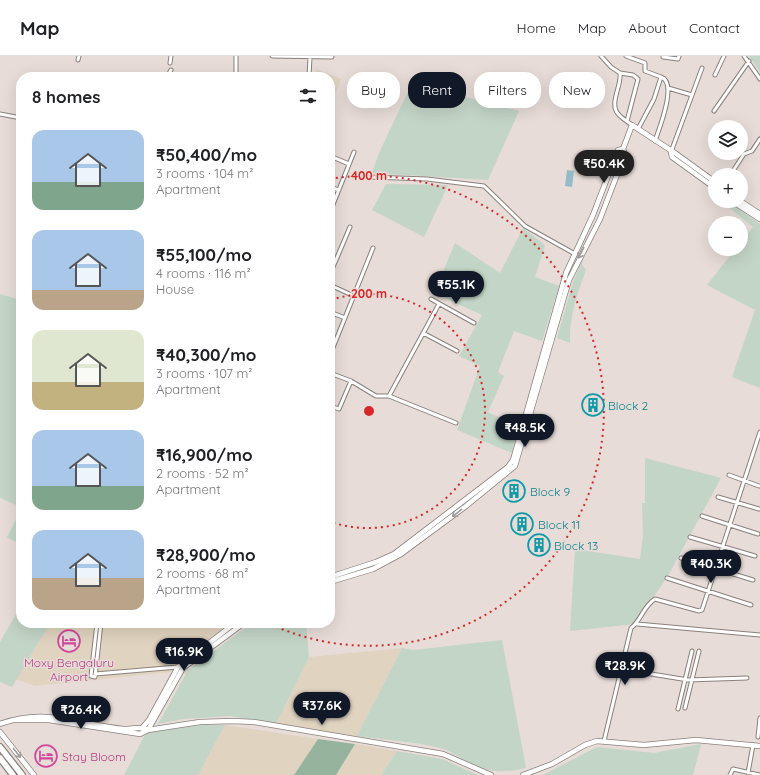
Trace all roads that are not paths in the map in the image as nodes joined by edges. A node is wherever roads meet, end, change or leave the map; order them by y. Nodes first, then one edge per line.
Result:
1 (79, 56) edge
2 (171, 56) edge
3 (236, 56) edge
4 (272, 56) edge
5 (601, 56) edge
6 (626, 56) edge
7 (680, 56) edge
8 (724, 56) edge
9 (744, 56) edge
10 (310, 57) junction
11 (663, 57) edge
12 (332, 58) edge
13 (78, 60) dead end
14 (749, 62) junction
15 (170, 63) dead end
16 (702, 68) dead end
17 (236, 72) edge
18 (309, 72) edge
19 (620, 73) junction
20 (715, 75) dead end
21 (661, 77) junction
22 (760, 79) edge
23 (668, 88) junction
24 (692, 95) junction
25 (714, 112) dead end
26 (0, 114) edge
27 (16, 117) edge
28 (627, 121) junction
29 (632, 125) junction
30 (638, 129) junction
31 (760, 139) edge
32 (655, 141) junction
33 (623, 149) junction
34 (354, 152) dead end
35 (671, 152) junction
36 (335, 158) edge
37 (349, 164) junction
38 (735, 168) edge
39 (708, 176) edge
40 (369, 178) dead end
41 (708, 183) edge
42 (335, 188) edge
43 (339, 190) junction
44 (335, 200) edge
45 (748, 206) edge
46 (743, 208) edge
47 (760, 214) edge
48 (593, 215) junction
49 (600, 219) junction
50 (760, 219) edge
51 (350, 227) dead end
52 (373, 248) dead end
53 (574, 254) junction
54 (335, 262) edge
55 (335, 287) edge
56 (354, 296) junction
57 (431, 299) dead end
58 (439, 304) junction
59 (335, 314) edge
60 (345, 318) junction
61 (474, 323) dead end
62 (423, 333) junction
63 (335, 342) edge
64 (457, 351) dead end
65 (335, 375) edge
66 (351, 381) junction
67 (390, 396) junction
68 (335, 408) edge
69 (456, 423) dead end
70 (760, 432) edge
71 (728, 475) dead end
72 (744, 480) junction
73 (759, 486) edge
74 (718, 497) dead end
75 (737, 502) junction
76 (759, 509) edge
77 (702, 516) dead end
78 (730, 524) junction
79 (432, 529) junction
80 (758, 534) dead end
81 (690, 537) dead end
82 (723, 547) junction
83 (755, 556) dead end
84 (681, 558) dead end
85 (716, 569) junction
86 (335, 575) edge
87 (667, 578) dead end
88 (335, 580) edge
89 (753, 580) dead end
90 (708, 591) junction
91 (751, 605) dead end
92 (637, 624) junction
93 (97, 628) edge
94 (100, 628) edge
95 (229, 628) edge
96 (236, 628) edge
97 (760, 635) edge
98 (692, 651) dead end
99 (699, 651) dead end
100 (196, 655) junction
101 (178, 667) junction
102 (621, 669) junction
103 (94, 676) junction
104 (747, 678) dead end
105 (686, 679) junction
106 (692, 680) junction
107 (685, 708) dead end
108 (678, 709) dead end
109 (760, 718) edge
110 (0, 724) edge
111 (143, 727) junction
112 (106, 728) junction
113 (148, 730) junction
114 (0, 732) edge
115 (758, 737) dead end
116 (604, 741) junction
117 (753, 745) junction
118 (760, 746) edge
119 (0, 747) edge
120 (0, 758) edge
121 (748, 773) junction
122 (13, 775) edge
123 (22, 775) edge
124 (34, 775) edge
125 (490, 775) edge
126 (523, 775) edge
127 (730, 775) edge
128 (760, 775) edge

1 - 13 street
2 - 15 street
3 - 17 street
4 - 10 street
5 - 19 street
6 - 21 street
7 - 11 street
8 - 20 street
9 - 14 street
10 - 12 street
10 - 18 street
14 - 22 street
14 - 25 street
16 - 24 street
19 - 28 street
19 - 28 street
21 - 23 street
21 - 30 street
23 - 24 street
23 - 32 street
24 - 35 street
26 - 27 street
28 - 29 street
29 - 30 street
29 - 33 street
30 - 32 street
31 - 38 street
32 - 35 street
33 - 48 street
33 - 49 street
34 - 37 street
35 - 39 street
35 - 41 street
36 - 37 street
37 - 43 street
40 - 53 street
42 - 43 street
43 - 44 street
45 - 47 street
46 - 50 street
48 - 49 street
48 - 53 street
49 -> 79 street
51 - 54 street
52 - 56 street
53 - 79 street
55 - 56 street
56 - 60 street
57 - 58 street
58 - 61 street
58 - 62 street
59 - 60 street
60 - 63 street
62 - 64 street
62 - 67 street
65 - 66 street
66 - 67 street
66 - 68 street
67 - 69 street
70 - 72 street
71 - 72 street
72 - 73 street
72 - 75 street
74 - 75 street
75 - 76 street
75 - 78 street
77 - 78 street
78 - 80 street
78 - 82 street
79 - 86 street
79 - 88 street
81 - 82 street
82 - 83 street
82 - 85 street
84 - 85 street
85 - 89 street
85 - 90 street
87 - 90 street
90 - 91 street
90 - 92 street
92 - 97 street
92 - 102 street
93 - 103 street
94 - 103 street
95 - 100 street
96 - 100 street
98 - 105 street
99 - 106 street
100 - 101 street
100 - 113 street
101 - 103 street
101 - 111 street
102 - 105 street
102 - 116 street
104 - 106 street
105 - 106 street
105 - 108 street
106 - 107 street
109 - 115 street
110 - 112 street
111 - 112 street
111 - 113 street
112 - 113 street
113 - 125 street
114 -> 124 street
116 - 117 street
116 - 126 street
117 - 118 street
117 - 121 street
119 - 123 highway
120 - 122 highway
121 - 127 street
121 - 128 street

